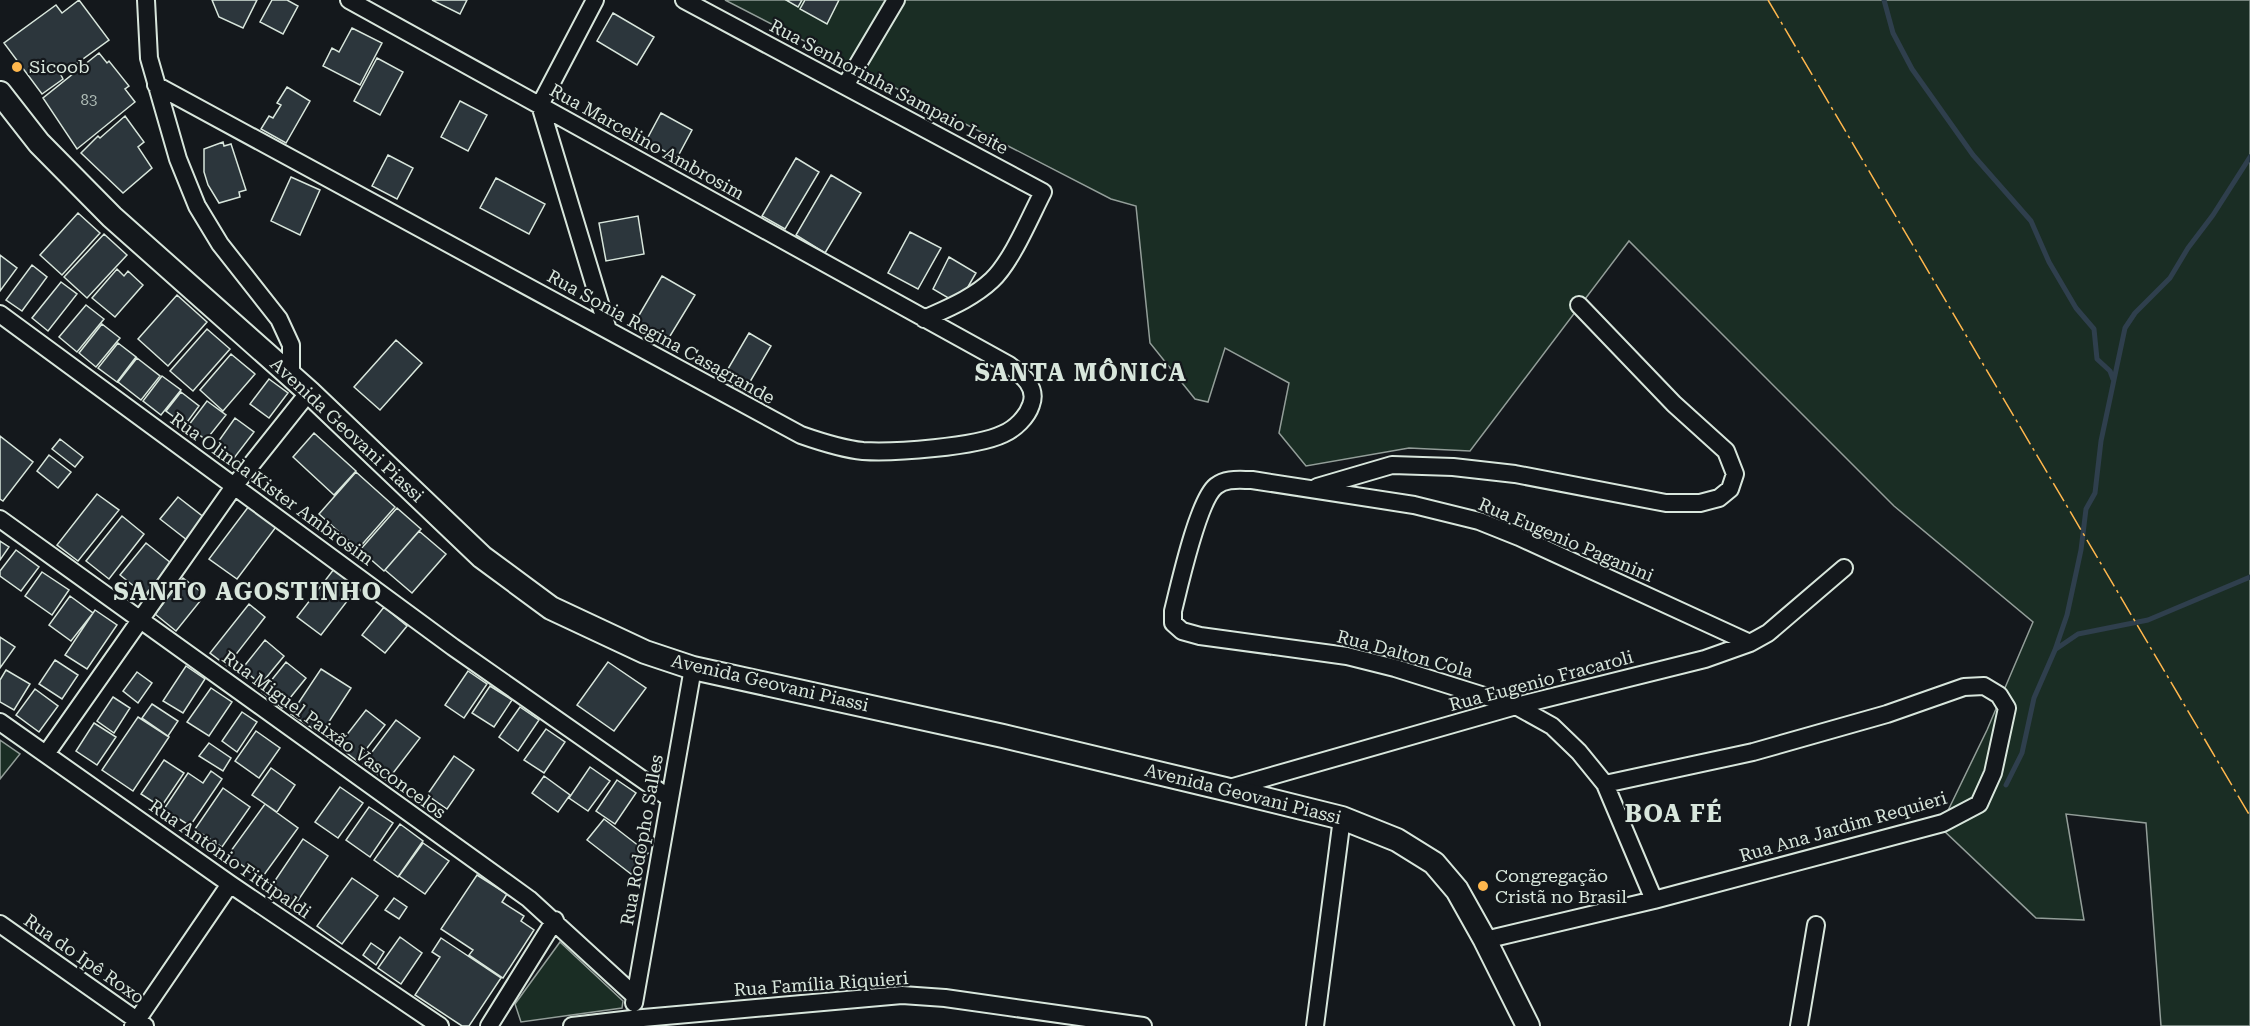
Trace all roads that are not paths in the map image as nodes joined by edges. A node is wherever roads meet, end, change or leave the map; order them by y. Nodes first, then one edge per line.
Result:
1 (146, 0) edge
2 (349, 0) edge
3 (595, 0) edge
4 (684, 0) edge
5 (896, 0) edge
6 (156, 86) junction
7 (845, 86) junction
8 (0, 93) edge
9 (540, 105) junction
10 (1579, 305) dead end
11 (0, 314) edge
12 (924, 319) junction
13 (608, 330) junction
14 (300, 385) junction
15 (235, 485) junction
16 (1313, 488) junction
17 (0, 519) edge
18 (1844, 568) dead end
19 (140, 619) junction
20 (1182, 631) joint
21 (1750, 643) junction
22 (693, 668) junction
23 (1516, 706) junction
24 (0, 722) edge
25 (46, 754) junction
26 (1605, 784) junction
27 (1225, 789) junction
28 (669, 798) junction
29 (1342, 818) junction
30 (230, 884) junction
31 (1654, 900) junction
32 (555, 920) junction
33 (0, 924) edge
34 (1816, 925) dead end
35 (1485, 940) junction
36 (635, 996) junction
37 (632, 1019) junction
38 (1523, 1022) edge
39 (139, 1024) edge
40 (440, 1026) edge
41 (489, 1026) edge
42 (573, 1026) edge
43 (1143, 1026) edge
44 (1315, 1026) edge
45 (1799, 1026) edge

1 - 6 street
2 - 9 street, Rua Marcelino Ambrosim
3 - 9 street
4 - 7 street, Rua Senhorinha Sampaio Leite
5 - 7 street
6 - 13 street, Rua Sonia Regina Casagrande
6 - 14 street
7 - 12 street, Rua Senhorinha Sampaio Leite
8 - 14 main road, Avenida Geovani Piassi
9 - 12 street, Rua Marcelino Ambrosim
9 - 13 street
10 - 16 street
11 - 15 street, Rua Olinda Kister Ambrosim
12 - 13 street, Rua Sonia Regina Casagrande
14 - 15 street
14 - 22 main road, Avenida Geovani Piassi
15 - 19 street
15 - 28 street, Rua Olinda Kister Ambrosim
16 - 20 street, Rua Eugenio Paganini
16 - 21 street, Rua Eugenio Paganini
17 - 19 street, Rua Miguel Paixão Vasconcelos
18 - 21 street, Rua Eugenio Fracaroli
19 - 25 street
19 - 32 street, Rua Miguel Paixão Vasconcelos
20 - 23 street, Rua Dalton Cola
21 - 23 street, Rua Eugenio Fracaroli
22 - 27 main road, Avenida Geovani Piassi
22 - 28 street, Rua Rodopho Salles
23 - 26 street, Rua Dalton Cola
23 - 27 street, Rua Eugenio Fracaroli
24 - 25 street, Rua Antônio Fittipaldi
25 - 30 street, Rua Antônio Fittipaldi
26 - 31 street, Rua Dalton Cola
26 - 31 street, Rua Ana Jardim Requieri
27 - 29 main road, Avenida Geovani Piassi
28 - 36 street, Rua Rodopho Salles
29 - 35 main road, Avenida Geovani Piassi
29 - 44 street
30 - 39 street
30 - 40 street, Rua Antônio Fittipaldi
31 - 35 street, Rua Ana Jardim Requieri
32 - 36 street, Rua Miguel Paixão Vasconcelos
32 - 41 street
33 - 39 street, Rua do Ipê Roxo
34 - 45 street
35 - 38 main road, Avenida Geovani Piassi
36 - 37 street, Rua Rodopho Salles
37 - 42 street, Rua Família Riquieri
37 - 43 street, Rua Família Riquieri

